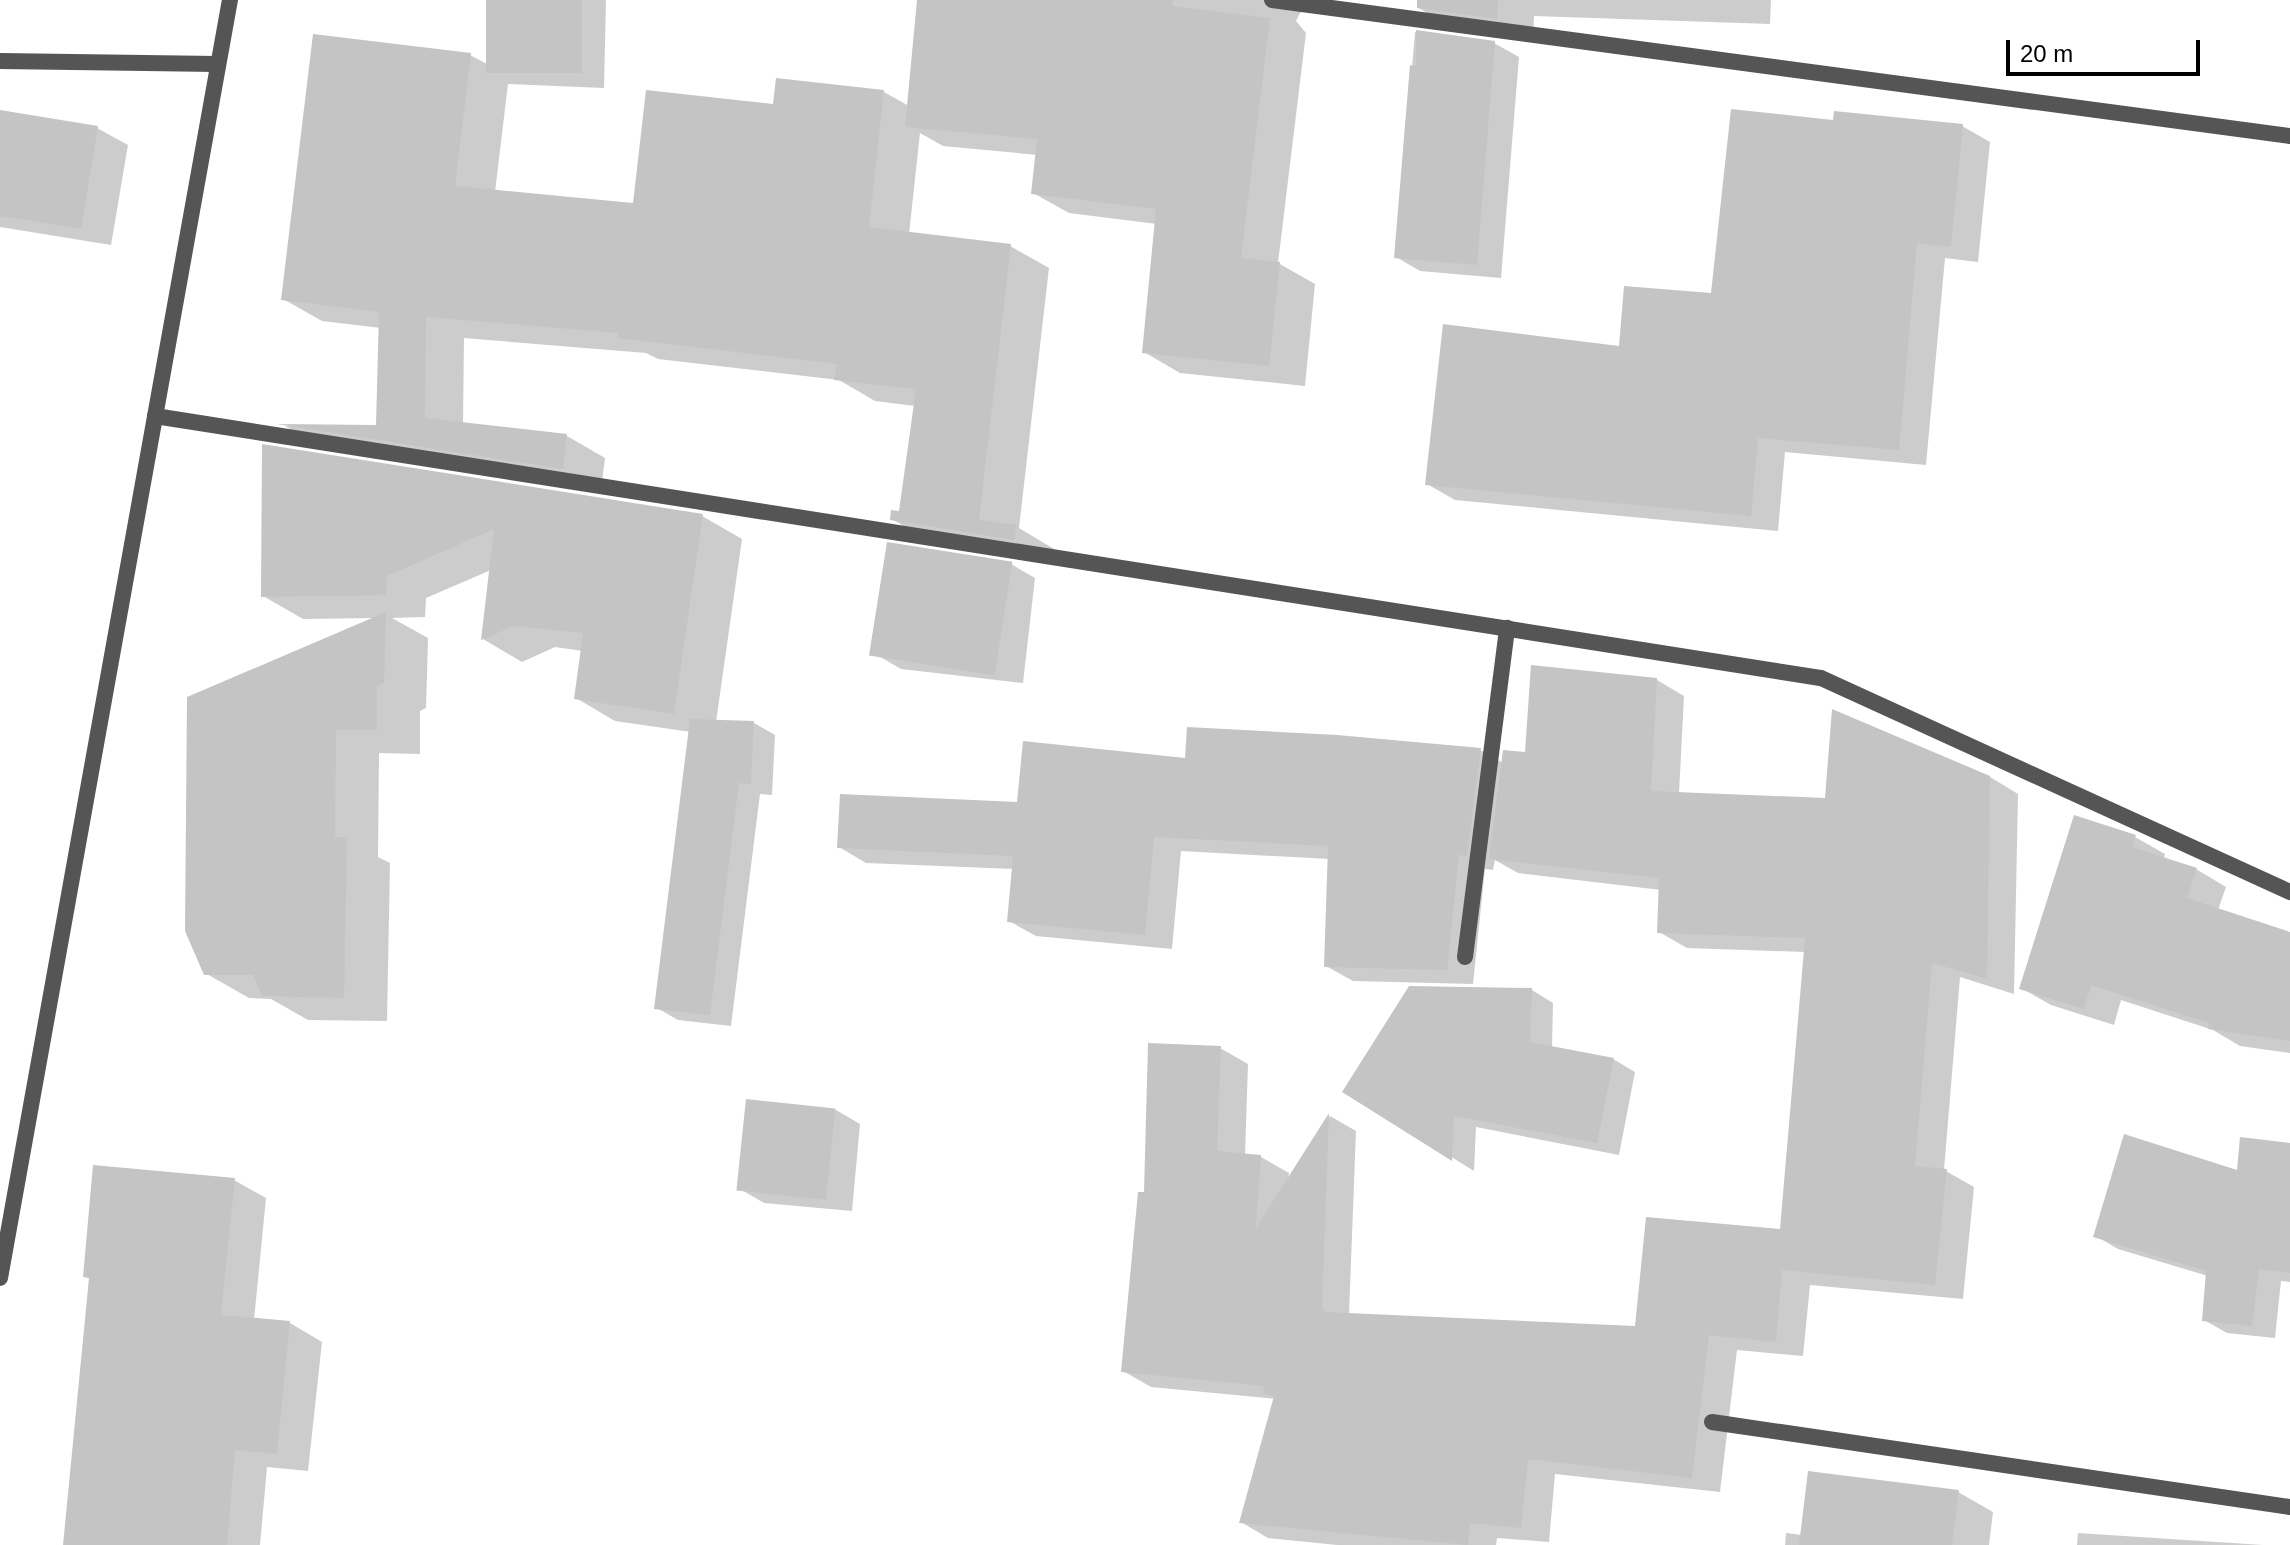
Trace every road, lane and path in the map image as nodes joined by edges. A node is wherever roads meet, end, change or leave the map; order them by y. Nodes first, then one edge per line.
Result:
1 (230, 0) edge
2 (1272, 0) edge
3 (0, 61) edge
4 (217, 64) junction
5 (2290, 136) edge
6 (155, 416) junction
7 (1507, 628) junction
8 (2290, 892) edge
9 (1465, 957) dead end
10 (0, 1278) edge
11 (1712, 1422) dead end
12 (2290, 1507) edge

1 - 4 street
2 - 5 street
3 - 4 street
4 - 6 street
6 - 7 street
6 - 10 street
7 - 8 street
7 - 9 street
11 - 12 street

